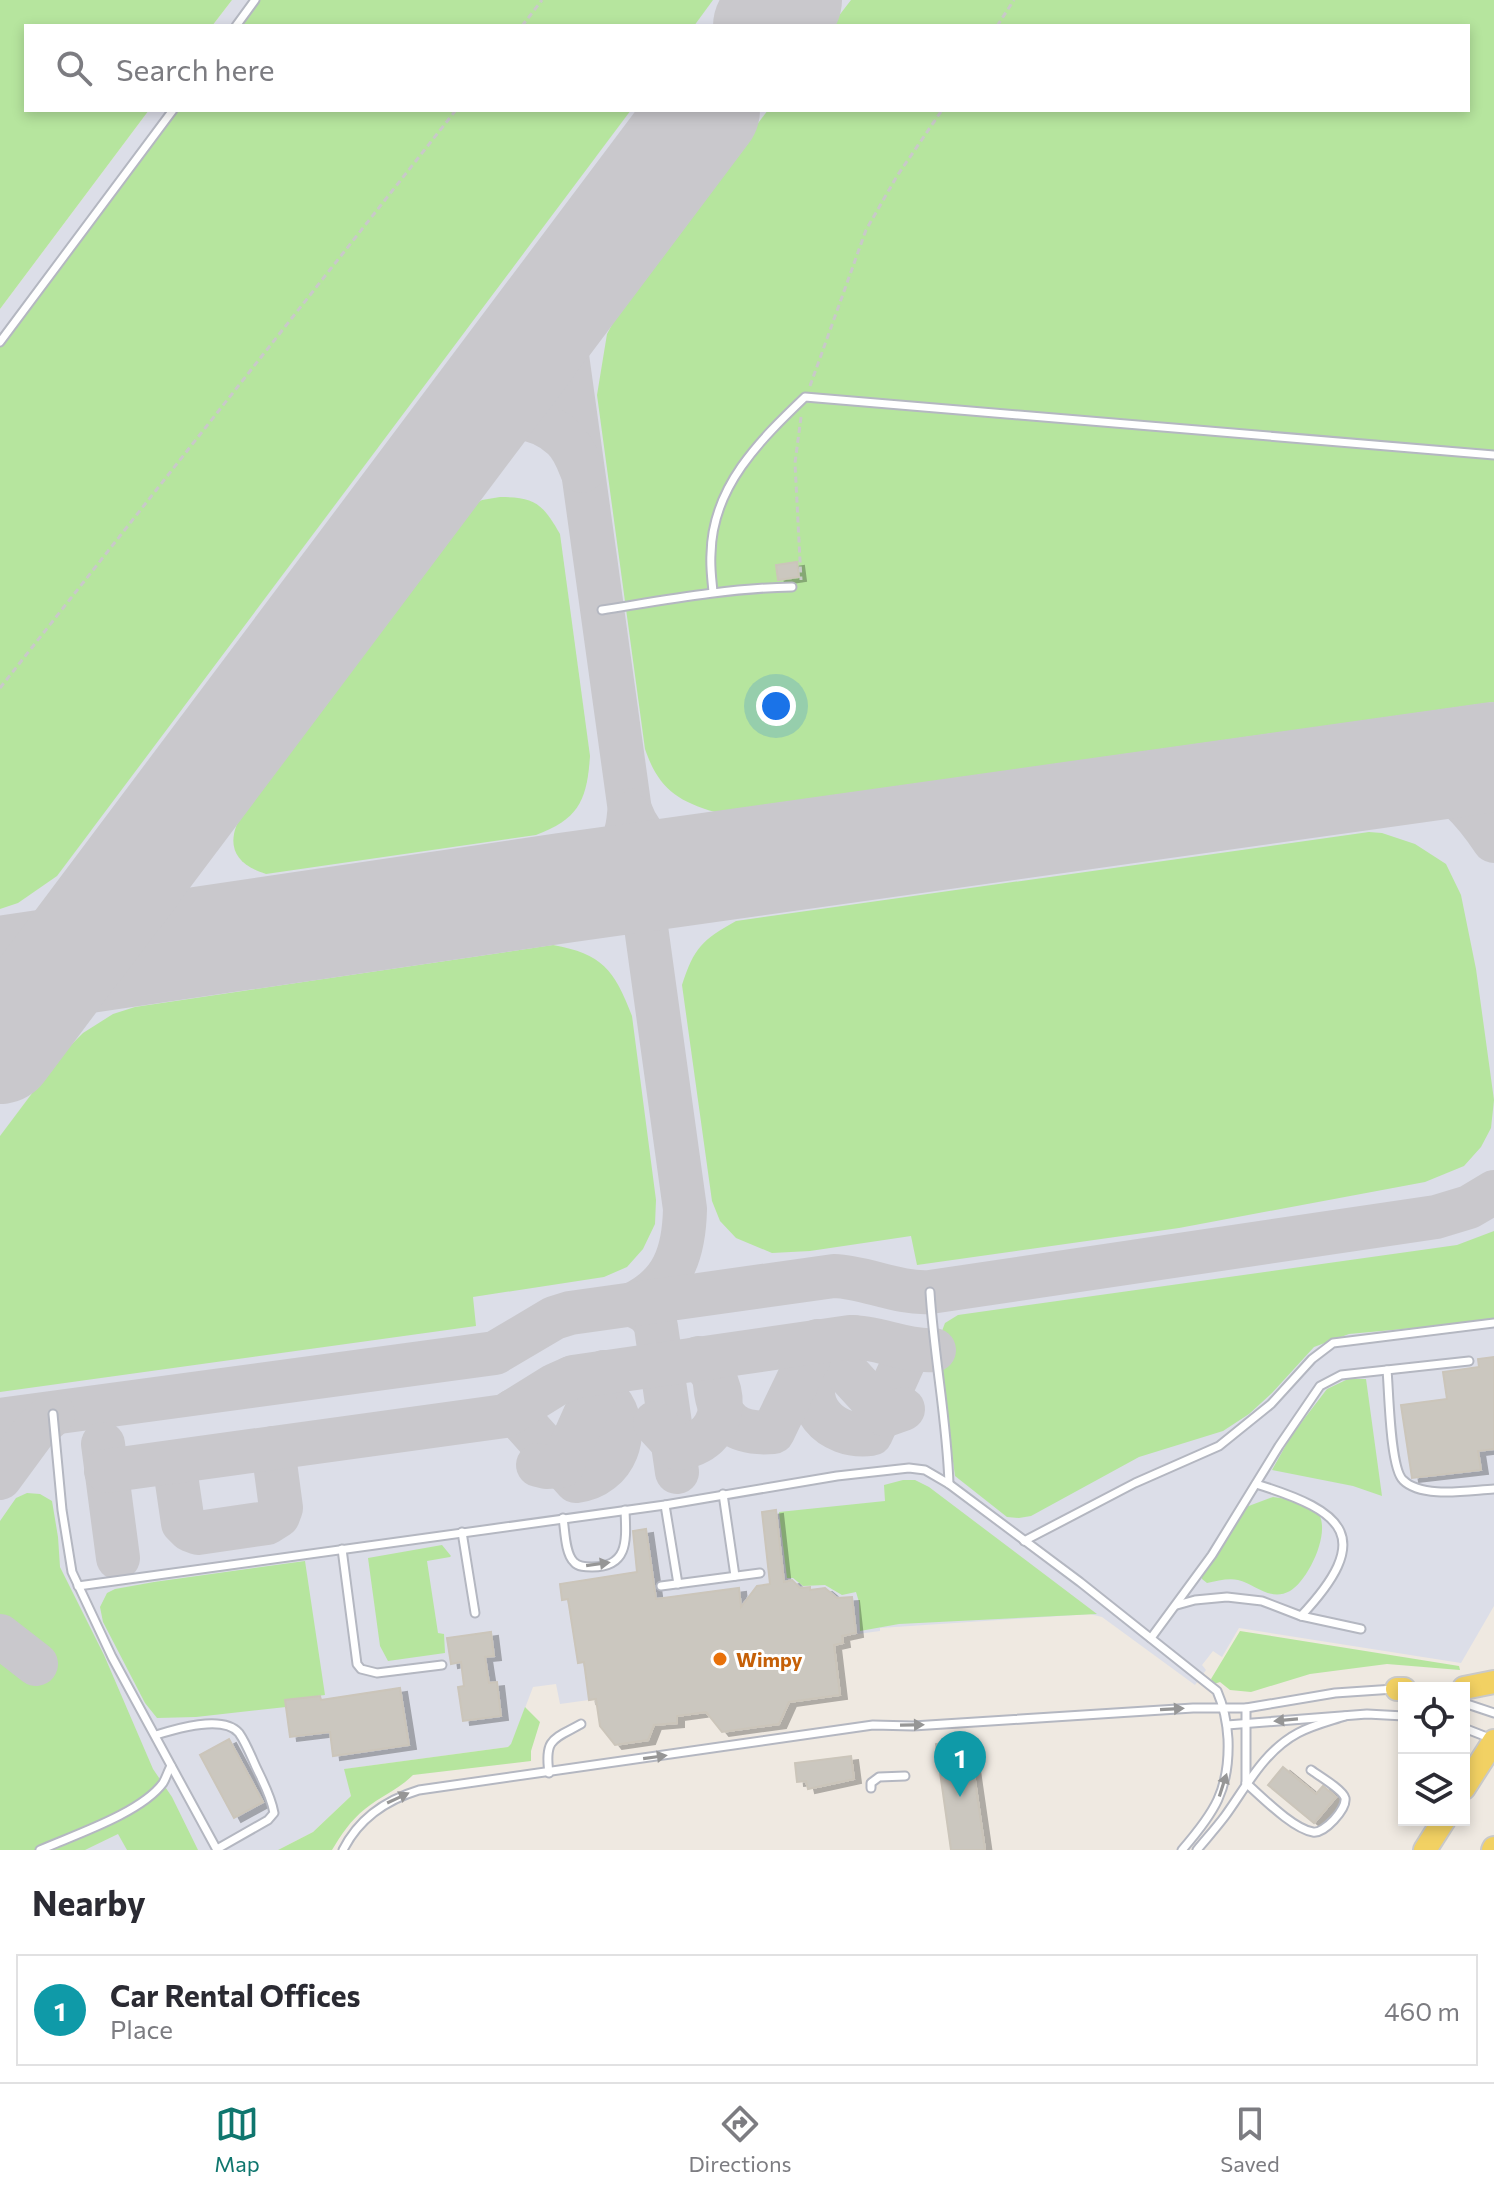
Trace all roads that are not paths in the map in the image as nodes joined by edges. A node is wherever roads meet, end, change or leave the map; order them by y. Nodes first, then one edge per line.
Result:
1 (255, 0) edge
2 (237, 24) edge
3 (172, 112) edge
4 (0, 342) edge
5 (1494, 455) edge
6 (792, 587) road end
7 (713, 592) junction
8 (602, 610) dead end
9 (930, 1292) dead end
10 (1494, 1323) edge
11 (1469, 1361) dead end
12 (1387, 1370) junction
13 (53, 1414) dead end
14 (949, 1484) junction
15 (1256, 1484) junction
16 (1494, 1489) edge
17 (723, 1494) junction
18 (665, 1505) junction
19 (625, 1510) junction
20 (563, 1518) junction
21 (462, 1532) junction
22 (1024, 1541) junction
23 (342, 1549) junction
24 (760, 1573) dead end
25 (735, 1576) junction
26 (678, 1584) junction
27 (78, 1586) junction
28 (661, 1586) dead end
29 (1177, 1605) junction
30 (475, 1613) dead end
31 (1301, 1616) junction
32 (1361, 1629) dead end
33 (1151, 1638) junction
34 (442, 1665) dead end
35 (1494, 1682) edge
36 (1470, 1687) edge
37 (1398, 1689) edge
38 (1124, 1700) dead end
39 (1470, 1705) edge
40 (1246, 1708) junction
41 (1224, 1709) junction
42 (1124, 1712) junction
43 (1494, 1713) edge
44 (1345, 1716) junction
45 (1398, 1716) edge
46 (581, 1724) dead end
47 (1246, 1724) junction
48 (1227, 1725) junction
49 (1470, 1730) edge
50 (156, 1735) junction
51 (1494, 1740) edge
52 (171, 1766) junction
53 (1311, 1770) dead end
54 (549, 1773) junction
55 (905, 1776) dead end
56 (1470, 1778) edge
57 (1246, 1783) junction
58 (871, 1788) dead end
59 (1440, 1826) edge
60 (40, 1850) edge
61 (217, 1850) edge
62 (343, 1850) edge
63 (1182, 1850) edge
64 (1197, 1850) edge
65 (1425, 1850) edge

1 - 2 lane
3 - 4 lane
5 - 7 lane
6 - 7 lane
7 - 8 lane
9 - 14 lane
10 - 22 lane
11 - 12 lane
12 - 15 lane
12 - 16 lane
13 - 27 lane
14 - 17 lane
14 - 22 lane
15 - 29 lane
15 - 31 lane
17 - 18 lane
17 - 25 lane
18 - 19 lane
18 - 26 lane
19 - 20 lane
20 -> 19 lane
20 - 21 lane
21 - 23 lane
21 - 30 lane
22 - 33 lane
23 - 27 lane
23 - 34 lane
24 - 25 lane
25 - 26 lane
26 - 28 lane
27 - 50 lane
29 - 31 lane
29 - 33 lane
31 - 32 lane
33 - 41 lane
35 - 36 main road
37 - 40 lane
38 - 42 lane
39 - 43 lane
40 - 41 lane
40 - 47 lane
42 -> 41 lane
41 - 48 lane
54 -> 42 lane
44 - 45 lane
44 -> 47 lane
44 - 57 lane
46 - 54 lane
47 - 48 lane
47 - 57 lane
63 -> 48 lane
49 - 51 lane
50 - 52 lane
50 - 61 lane
51 - 56 main road
52 - 60 lane
52 - 61 lane
53 - 57 lane
62 -> 54 lane
55 - 58 lane
57 - 64 lane
59 - 65 main road

